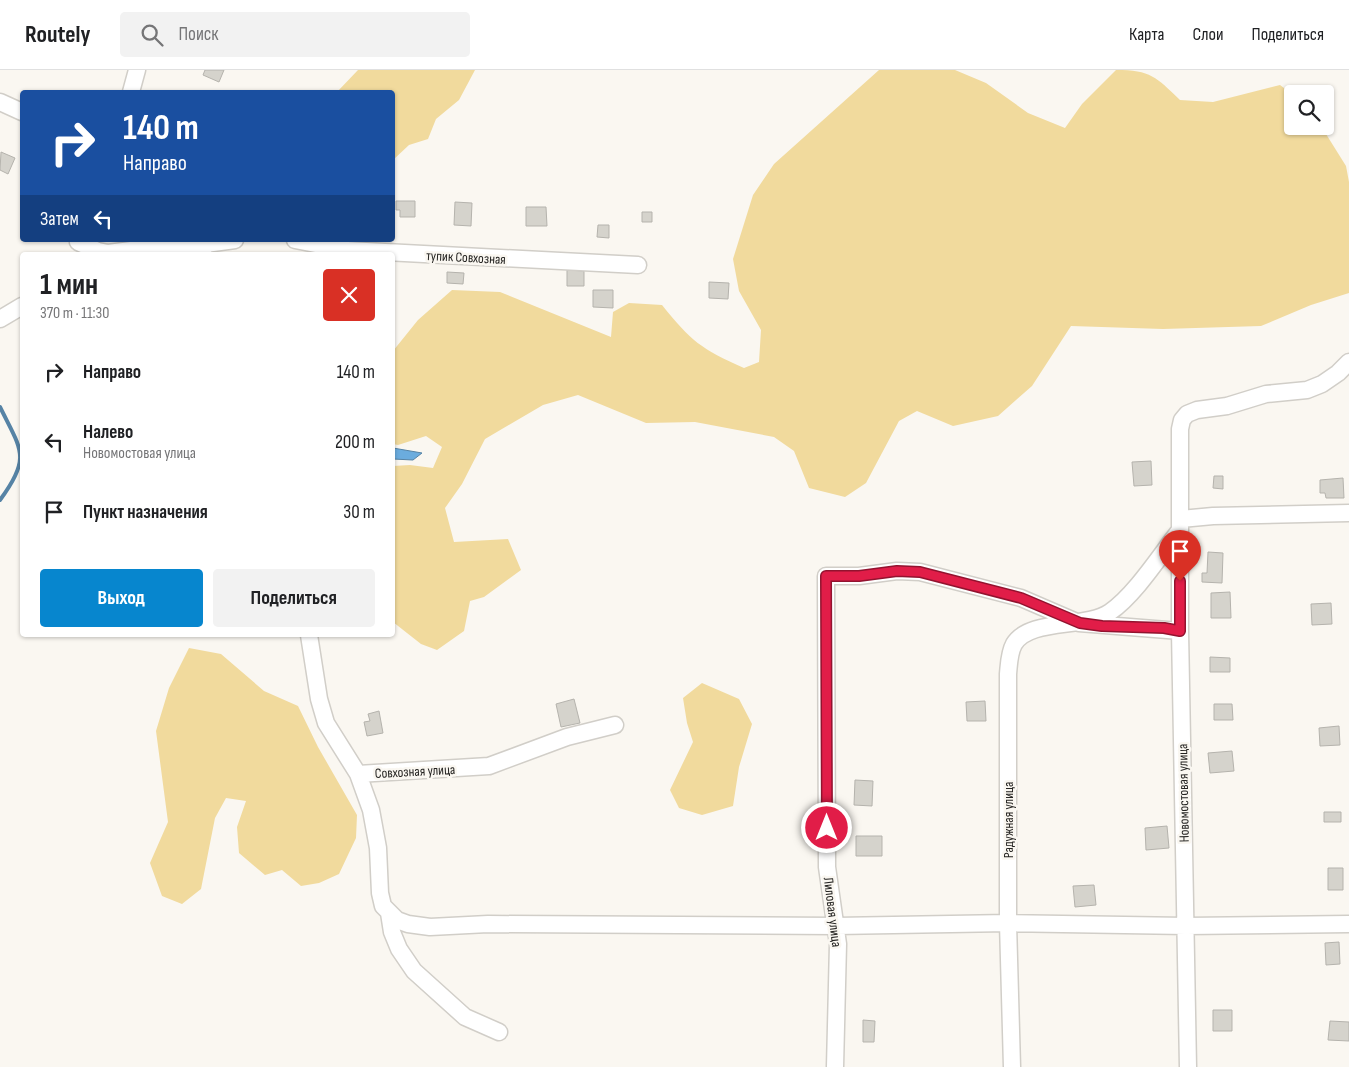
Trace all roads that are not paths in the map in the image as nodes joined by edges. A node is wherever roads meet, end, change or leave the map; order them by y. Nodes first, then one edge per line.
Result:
1 (137, 70) edge
2 (132, 90) edge
3 (0, 102) edge
4 (20, 111) edge
5 (225, 242) edge
6 (305, 242) edge
7 (76, 246) edge
8 (199, 247) edge
9 (103, 252) edge
10 (116, 252) edge
11 (386, 252) edge
12 (395, 252) edge
13 (638, 265) dead end
14 (20, 307) edge
15 (0, 319) edge
16 (1349, 362) edge
17 (1349, 513) edge
18 (1181, 525) junction
19 (1080, 623) junction
20 (1180, 631) junction
21 (309, 637) edge
22 (615, 725) dead end
23 (358, 774) junction
24 (389, 913) junction
25 (1008, 923) junction
26 (1349, 924) edge
27 (836, 926) junction
28 (1186, 926) junction
29 (499, 1032) dead end
30 (835, 1067) edge
31 (1012, 1067) edge
32 (1188, 1067) edge

1 - 2 street
3 - 4 street
5 - 8 street
6 - 11 street, тупик Совхозная
7 - 9 street
8 - 10 street
12 - 13 street, тупик Совхозная
14 - 15 street
16 - 18 street, Новомостовая улица
17 - 18 street
18 - 19 street
18 - 20 street, Новомостовая улица
19 - 20 street
19 - 25 street, Радужная улица
19 - 27 street, Лиловая улица
20 - 28 street, Новомостовая улица
21 - 23 street, Совхозная улица
22 - 23 street, Совхозная улица
23 - 24 street
24 - 27 street
24 - 29 street
25 - 27 street
25 - 28 street
25 - 31 street, Радужная улица
26 - 28 street
27 - 30 street, Лиловая улица
28 - 32 street, Новомостовая улица

